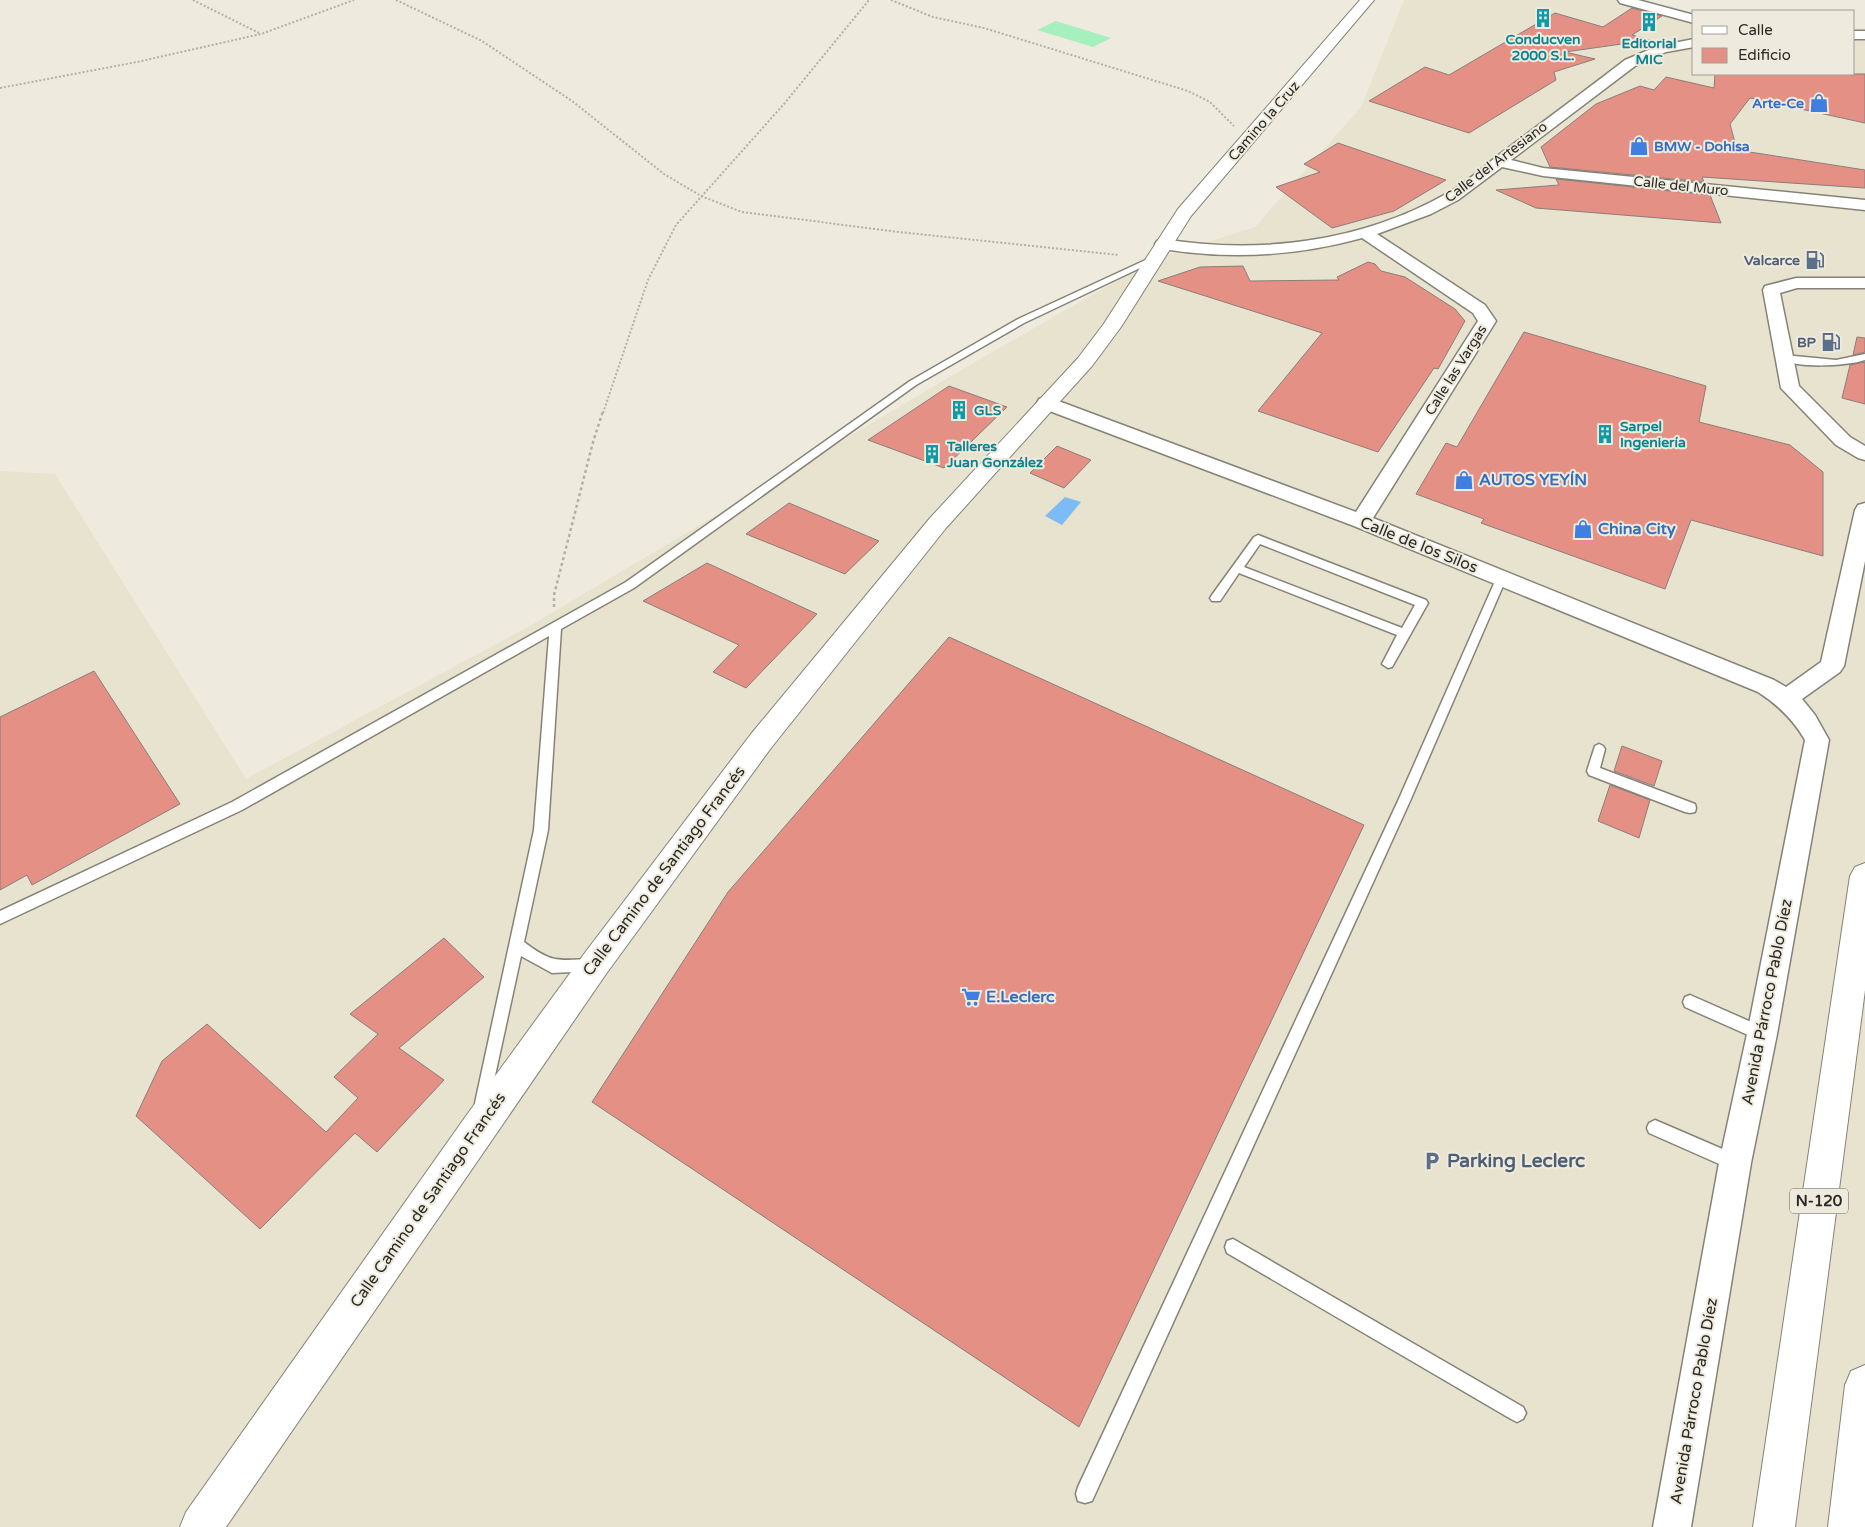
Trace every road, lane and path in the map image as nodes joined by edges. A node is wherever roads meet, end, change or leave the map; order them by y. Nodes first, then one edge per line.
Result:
1 (193, 0) edge
2 (354, 0) edge
3 (396, 0) edge
4 (869, 0) edge
5 (891, 0) edge
6 (1367, 0) edge
7 (1624, 0) edge
8 (1692, 17) edge
9 (261, 34) junction
10 (1692, 43) edge
11 (0, 88) edge
12 (1250, 136) junction
13 (1499, 162) junction
14 (701, 196) junction
15 (1865, 204) edge
16 (1365, 233) junction
17 (1159, 252) junction
18 (1864, 283) edge
19 (1784, 358) junction
20 (1864, 358) edge
21 (1046, 403) junction
22 (1865, 454) edge
23 (1865, 510) edge
24 (1361, 522) junction
25 (1237, 568) junction
26 (1501, 579) junction
27 (1216, 598) dead end
28 (555, 627) junction
29 (1404, 633) junction
30 (1388, 664) dead end
31 (1787, 698) junction
32 (1599, 749) dead end
33 (1690, 808) dead end
34 (1865, 876) edge
35 (0, 918) edge
36 (517, 944) junction
37 (595, 964) junction
38 (1690, 1002) dead end
39 (1762, 1034) junction
40 (478, 1128) junction
41 (1655, 1128) dead end
42 (1734, 1163) junction
43 (1233, 1247) dead end
44 (1865, 1385) edge
45 (1517, 1413) dead end
46 (1085, 1494) dead end
47 (201, 1527) edge
48 (1672, 1527) edge
49 (1774, 1527) edge
50 (1849, 1527) edge

1 - 9 path
2 - 9 path
3 - 14 path
4 - 14 path
5 - 12 path
6 - 12 main road, Camino la Cruz
7 - 8 street
9 - 11 path
10 - 13 street, Calle del Artesiano
12 - 17 main road, Camino la Cruz
13 - 15 street, Calle del Muro
13 - 16 street, Calle del Artesiano
14 - 17 path
14 - 28 path
16 - 17 street, Calle del Artesiano
16 - 24 street, Calle las Vargas
17 - 21 main road, Calle Camino de Santiago Francés
17 - 28 lane
18 - 19 street
19 - 20 lane
19 - 22 street
21 - 24 street, Calle de los Silos
21 - 37 main road, Calle Camino de Santiago Francés
23 - 31 street
24 - 26 street, Calle de los Silos
25 - 27 lane
25 - 29 lane
25 - 29 lane
26 - 31 street, Calle de los Silos
26 - 46 lane
28 - 35 lane
28 - 36 lane
29 - 30 lane
31 - 39 street, Avenida Párroco Pablo Díez
32 - 33 lane
34 - 49 main road, N-120
36 - 37 lane
36 - 40 lane
37 - 40 main road, Calle Camino de Santiago Francés
38 - 39 lane
39 - 42 street, Avenida Párroco Pablo Díez
40 - 47 main road, Calle Camino de Santiago Francés
41 - 42 lane
42 - 48 street, Avenida Párroco Pablo Díez
43 - 45 lane
44 - 50 main road

